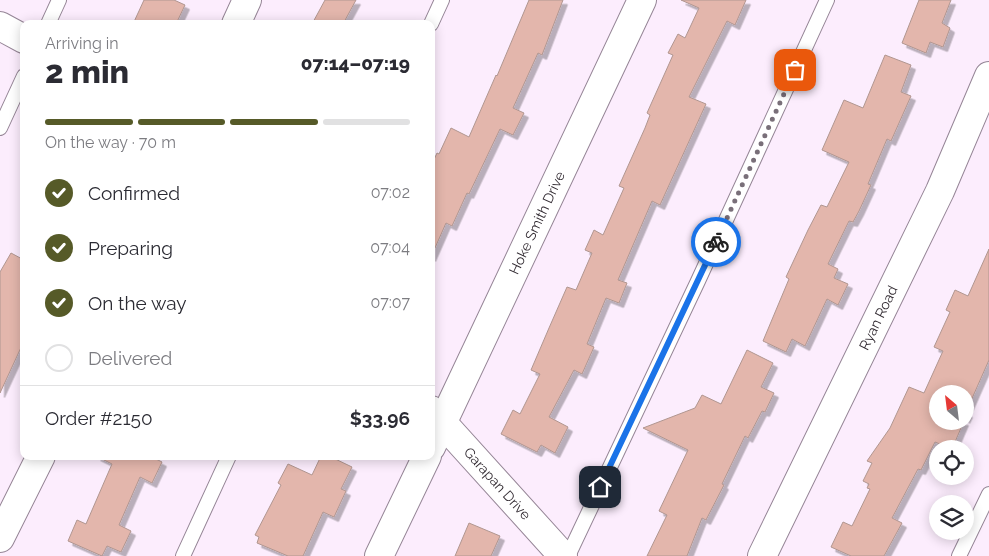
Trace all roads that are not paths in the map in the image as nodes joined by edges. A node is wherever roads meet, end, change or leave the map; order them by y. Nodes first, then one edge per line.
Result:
1 (59, 0) edge
2 (247, 0) edge
3 (442, 0) edge
4 (642, 0) edge
5 (827, 0) edge
6 (50, 20) edge
7 (238, 20) edge
8 (433, 20) edge
9 (0, 26) edge
10 (20, 37) edge
11 (989, 76) edge
12 (20, 85) edge
13 (0, 128) edge
14 (437, 416) edge
15 (39, 460) edge
16 (227, 460) edge
17 (425, 460) edge
18 (989, 494) edge
19 (0, 538) edge
20 (183, 556) edge
21 (379, 556) edge
22 (563, 556) edge
23 (568, 556) edge
24 (762, 556) edge
25 (959, 556) edge

1 - 6 lane
2 - 7 street
3 - 8 lane
4 - 14 street, Hoke Smith Drive
5 - 23 lane
9 - 10 street
11 - 24 street, Ryan Road
12 - 13 lane
14 - 22 street, Garapan Drive
15 - 19 street
16 - 20 lane
17 - 21 street
18 - 25 lane

